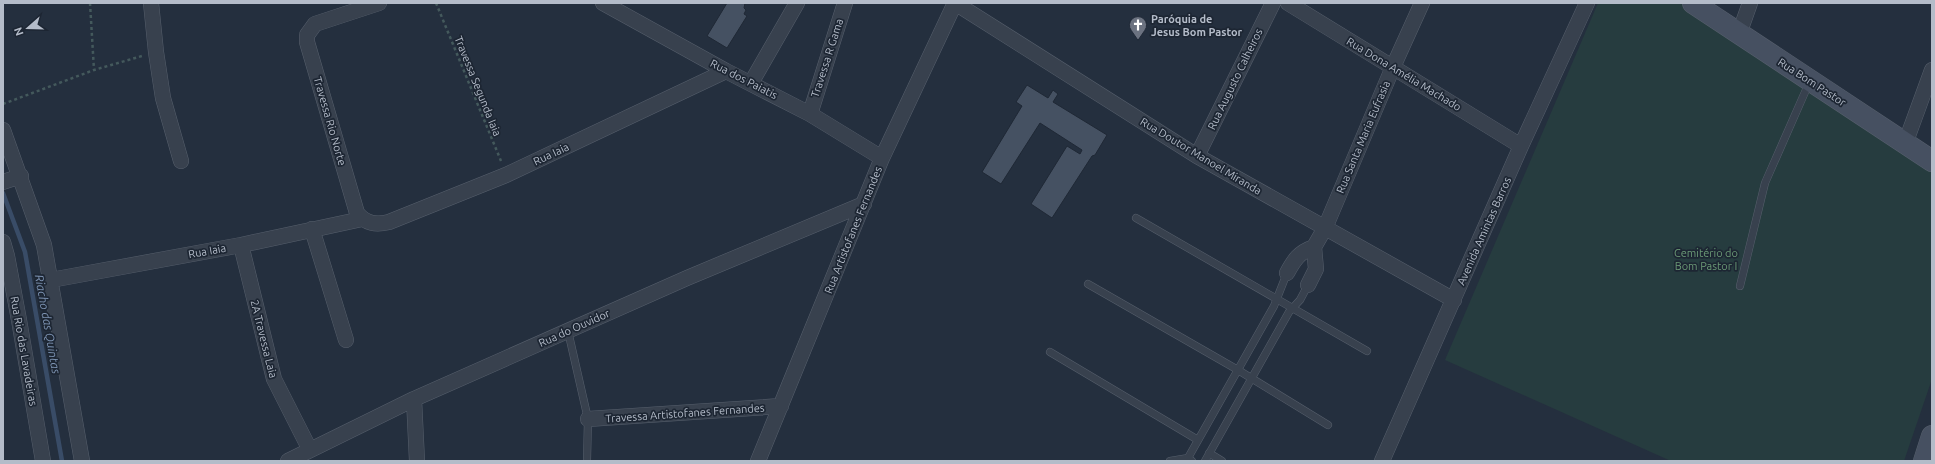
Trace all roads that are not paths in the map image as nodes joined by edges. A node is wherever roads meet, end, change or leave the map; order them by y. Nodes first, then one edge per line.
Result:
1 (151, 3) edge
2 (379, 3) edge
3 (798, 3) edge
4 (845, 3) edge
5 (955, 3) edge
6 (1273, 3) edge
7 (1288, 3) edge
8 (1422, 3) edge
9 (1587, 3) edge
10 (1692, 3) edge
11 (1750, 3) edge
12 (612, 5) edge
13 (1739, 34) junction
14 (1393, 67) junction
15 (726, 71) junction
16 (1931, 76) edge
17 (1810, 81) junction
18 (751, 83) junction
19 (810, 114) junction
20 (3, 130) edge
21 (1905, 144) junction
22 (1521, 146) junction
23 (1197, 156) junction
24 (882, 158) junction
25 (181, 161) dead end
26 (1932, 161) edge
27 (13, 178) edge
28 (864, 204) junction
29 (1136, 218) dead end
30 (367, 221) junction
31 (1325, 228) junction
32 (312, 229) junction
33 (3, 242) edge
34 (241, 245) junction
35 (1314, 247) junction
36 (1287, 273) joint
37 (51, 280) junction
38 (1088, 284) dead end
39 (1308, 285) joint
40 (1740, 286) dead end
41 (1277, 299) junction
42 (1454, 300) junction
43 (1293, 308) junction
44 (568, 331) junction
45 (346, 340) dead end
46 (1367, 351) dead end
47 (1050, 352) dead end
48 (1238, 370) junction
49 (1251, 379) junction
50 (414, 399) junction
51 (782, 406) junction
52 (588, 419) junction
53 (1328, 425) dead end
54 (1932, 436) edge
55 (1198, 440) junction
56 (310, 450) junction
57 (1209, 454) junction
58 (1190, 460) edge
59 (44, 461) edge
60 (82, 461) edge
61 (288, 461) edge
62 (417, 461) edge
63 (587, 461) edge
64 (758, 461) edge
65 (1170, 461) edge
66 (1205, 461) edge
67 (1222, 461) edge
68 (1382, 461) edge
69 (1924, 461) edge

1 - 25 street
2 - 30 street, Travessa Rio Norte
3 - 18 street
4 - 19 street, Travessa R Gama
5 - 23 street, Rua Doutor Manoel Miranda
5 - 24 street, Rua Artistofanes Fernandes
6 - 23 street, Rua Augusto Calheiros
7 - 14 street, Rua Dona Amélia Machado
8 - 14 street, Rua Santa Maria Eufrasia
9 - 22 street, Avenida Amintas Barros
10 - 13 main road, Rua Bom Pastor
11 - 13 street
12 - 15 street, Rua dos Paiatis
13 - 17 main road, Rua Bom Pastor
14 - 22 street, Rua Dona Amélia Machado
14 - 31 street, Rua Santa Maria Eufrasia
15 - 18 street, Rua dos Paiatis
15 - 30 street, Rua Iaia
16 - 21 street
17 - 21 main road, Rua Bom Pastor
17 - 40 lane
18 - 19 street, Rua dos Paiatis
19 - 24 street, Rua dos Paiatis
20 - 27 street
21 - 26 main road, Rua Bom Pastor
22 - 42 street, Avenida Amintas Barros
23 - 31 street, Rua Doutor Manoel Miranda
24 - 28 street, Rua Artistofanes Fernandes
27 - 37 street
28 - 44 street, Rua do Ouvidor
28 - 51 street, Rua Artistofanes Fernandes
29 - 41 lane
30 - 32 street, Rua Iaia
31 - 35 street, Rua Santa Maria Eufrasia
31 - 42 street, Rua Doutor Manoel Miranda
32 - 34 street, Rua Iaia
32 - 45 street
33 - 59 street, Rua Rio das Lavadeiras
34 - 37 street, Rua Iaia
34 - 56 street, 2A Travessa Laia
35 - 36 street
35 - 39 street
36 - 41 lane
37 - 60 street
38 - 48 lane
39 - 43 lane
41 - 43 lane
41 - 48 lane
42 - 68 street, Avenida Amintas Barros
43 - 46 lane
43 - 49 lane
44 - 50 street, Rua do Ouvidor
44 - 52 lane
47 - 55 lane
48 - 49 lane
48 - 55 lane
49 - 53 lane
49 - 57 lane
50 - 56 street, Rua do Ouvidor
50 - 62 street
51 - 52 street, Travessa Artistofanes Fernandes
51 - 64 street, Rua Artistofanes Fernandes
52 - 63 lane
54 - 69 main road
55 - 58 lane
56 - 61 street, Rua do Ouvidor
57 - 66 lane
57 - 67 lane
58 - 65 lane

